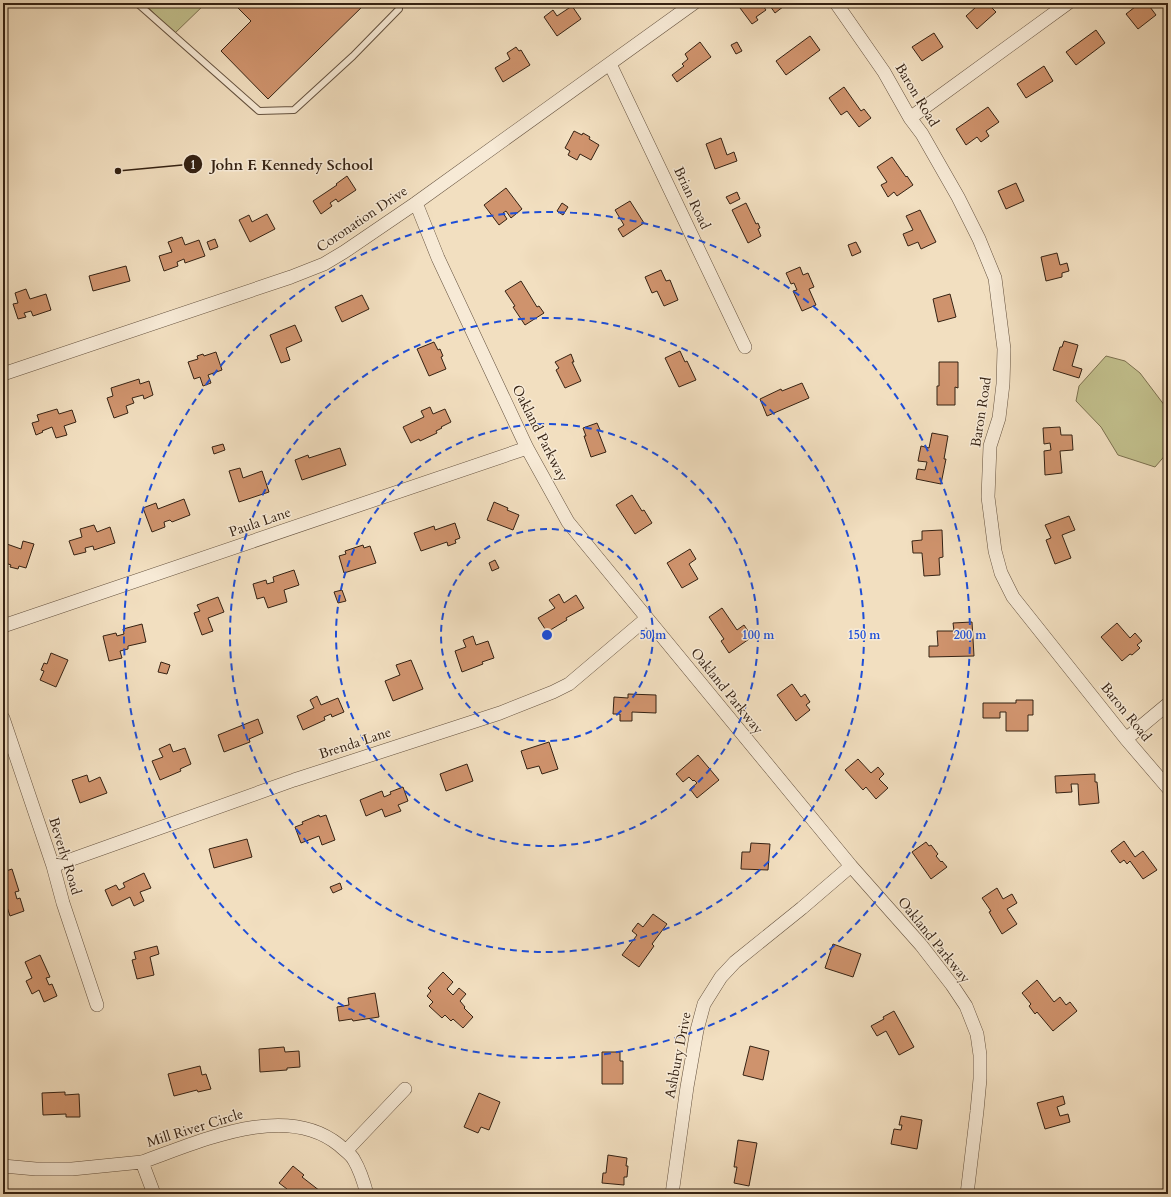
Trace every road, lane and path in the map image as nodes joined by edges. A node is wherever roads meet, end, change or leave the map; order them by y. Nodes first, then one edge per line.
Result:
1 (137, 3) edge
2 (399, 3) edge
3 (694, 3) edge
4 (836, 3) edge
5 (1068, 3) edge
6 (610, 64) junction
7 (910, 118) junction
8 (416, 203) junction
9 (745, 347) dead end
10 (3, 374) edge
11 (527, 448) junction
12 (647, 618) junction
13 (3, 626) edge
14 (1168, 704) edge
15 (3, 718) edge
16 (1126, 739) junction
17 (1168, 788) edge
18 (53, 866) junction
19 (851, 866) junction
20 (96, 1005) dead end
21 (405, 1089) dead end
22 (346, 1151) junction
23 (142, 1162) junction
24 (3, 1166) edge
25 (154, 1194) edge
26 (368, 1194) edge
27 (672, 1194) edge
28 (967, 1194) edge

1 - 2 lane
3 - 6 street, Coronation Drive
4 - 7 street, Baron Road
5 - 7 street
6 - 8 street, Coronation Drive
6 - 9 street, Brian Road
7 - 16 street, Baron Road
8 - 10 street, Coronation Drive
8 - 11 street, Oakland Parkway
11 - 12 street, Oakland Parkway
11 - 13 street, Paula Lane
12 - 18 street, Brenda Lane
12 - 19 street, Oakland Parkway
14 - 16 street
15 - 18 street, Beverly Road
16 - 17 street, Baron Road
18 - 20 street, Beverly Road
19 - 27 street, Ashbury Drive
19 - 28 street, Oakland Parkway
21 - 22 street
22 - 23 street, Mill River Circle
22 - 26 street, Mill River Circle
23 - 24 street, Mill River Circle
23 - 25 street

